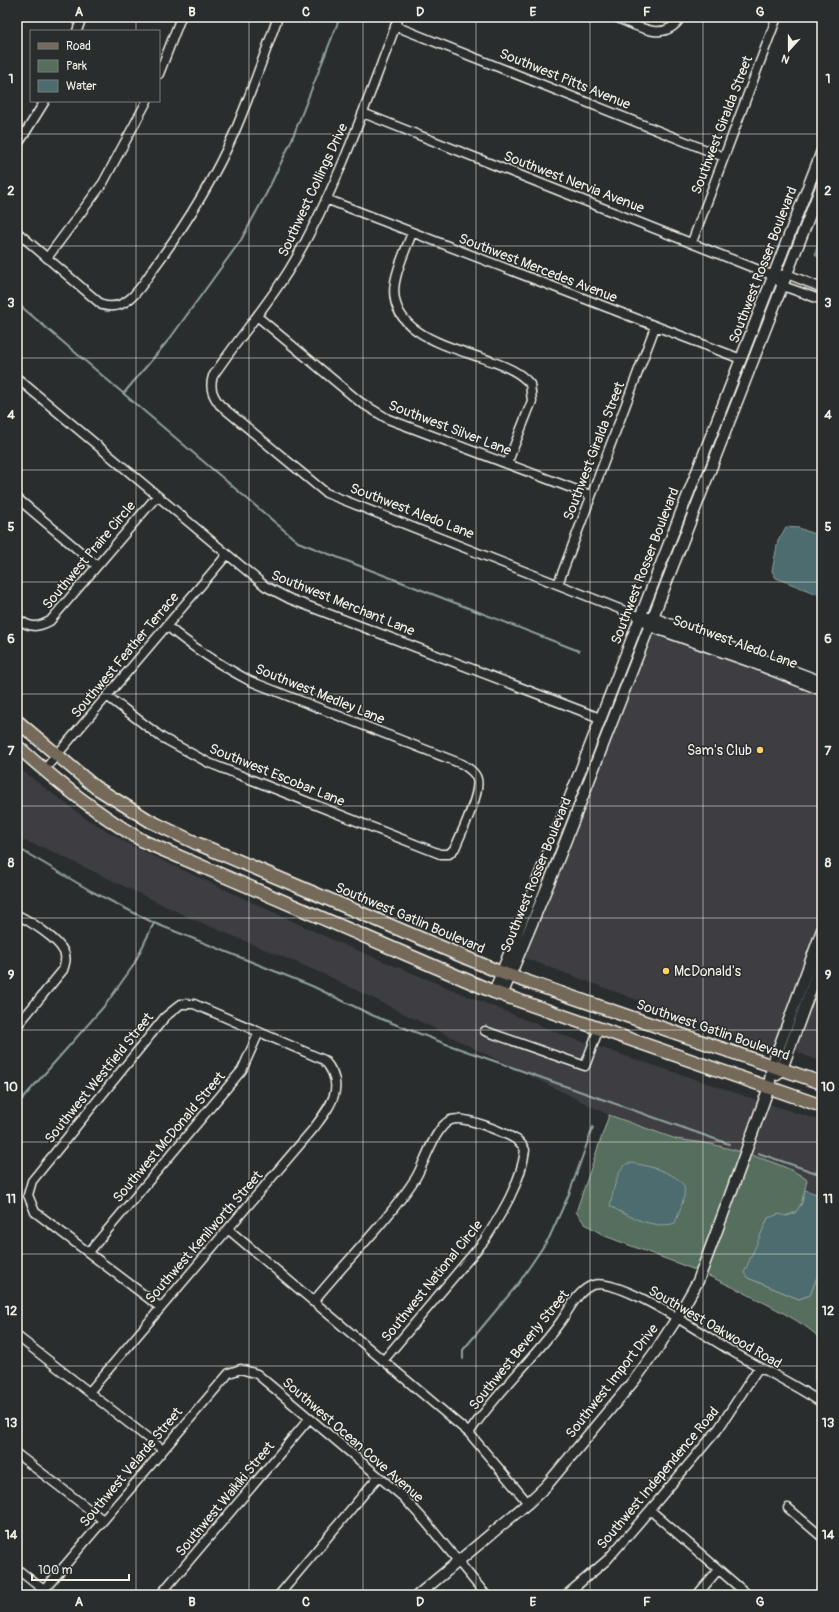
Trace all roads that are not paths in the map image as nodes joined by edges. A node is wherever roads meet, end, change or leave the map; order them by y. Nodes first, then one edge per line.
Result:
1 (82, 17) edge
2 (181, 17) edge
3 (278, 17) edge
4 (399, 17) edge
5 (615, 17) edge
6 (681, 17) edge
7 (777, 17) edge
8 (395, 26) junction
9 (76, 30) edge
10 (160, 71) edge
11 (44, 102) edge
12 (146, 102) edge
13 (363, 114) junction
14 (17, 146) edge
15 (822, 151) edge
16 (724, 157) junction
17 (822, 184) edge
18 (326, 199) junction
19 (17, 232) edge
20 (412, 233) junction
21 (692, 242) junction
22 (47, 258) junction
23 (787, 274) junction
24 (774, 276) junction
25 (783, 286) junction
26 (822, 288) edge
27 (822, 300) edge
28 (258, 317) junction
29 (655, 327) junction
30 (741, 359) junction
31 (17, 378) edge
32 (212, 381) joint
33 (507, 464) junction
34 (590, 495) junction
35 (157, 496) junction
36 (17, 498) edge
37 (226, 556) junction
38 (97, 566) junction
39 (558, 584) junction
40 (640, 617) junction
41 (17, 618) edge
42 (651, 622) junction
43 (167, 626) junction
44 (822, 682) edge
45 (822, 690) edge
46 (107, 696) junction
47 (600, 718) junction
48 (17, 721) edge
49 (17, 746) edge
50 (57, 755) junction
51 (44, 770) junction
52 (449, 854) joint
53 (17, 915) edge
54 (822, 930) edge
55 (822, 959) edge
56 (506, 974) junction
57 (498, 993) junction
58 (17, 1026) edge
59 (599, 1028) junction
60 (485, 1031) dead end
61 (259, 1032) junction
62 (777, 1067) junction
63 (822, 1083) edge
64 (768, 1087) junction
65 (822, 1106) edge
66 (229, 1230) junction
67 (89, 1252) junction
68 (591, 1285) joint
69 (314, 1302) junction
70 (160, 1307) junction
71 (677, 1318) junction
72 (17, 1336) edge
73 (383, 1361) junction
74 (759, 1367) junction
75 (241, 1369) joint
76 (90, 1391) junction
77 (822, 1403) edge
78 (309, 1419) junction
79 (469, 1433) junction
80 (163, 1450) junction
81 (17, 1454) edge
82 (378, 1477) junction
83 (528, 1503) junction
84 (788, 1508) dead end
85 (650, 1510) junction
86 (103, 1520) junction
87 (822, 1537) edge
88 (459, 1561) junction
89 (17, 1569) edge
90 (718, 1570) junction
91 (822, 1590) edge
92 (47, 1592) edge
93 (160, 1595) edge
94 (279, 1595) edge
95 (418, 1595) edge
96 (486, 1595) edge
97 (566, 1595) edge
98 (697, 1595) edge
99 (748, 1595) edge
100 (818, 1595) edge

1 - 9 street
2 - 10 street
3 - 22 street
4 - 8 street, Southwest Collings Drive
5 - 6 street
7 - 16 street, Southwest Giralda Street
8 - 13 street, Southwest Collings Drive
8 - 16 street, Southwest Pitts Avenue
11 - 14 street
12 - 22 street
13 - 18 street, Southwest Collings Drive
13 - 21 street, Southwest Nervia Avenue
15 - 24 street, Southwest Rosser Boulevard
16 - 21 street, Southwest Giralda Street
17 - 23 street, Southwest Rosser Boulevard
18 - 20 street, Southwest Mercedes Avenue
18 - 28 street, Southwest Collings Drive
19 - 22 street
20 - 29 street, Southwest Mercedes Avenue
20 - 33 street
21 - 24 street, Southwest Nervia Avenue
23 - 24 street
23 - 25 street, Southwest Rosser Boulevard
23 - 26 street
24 - 25 street
24 - 30 street, Southwest Rosser Boulevard
25 - 27 street
25 - 42 street, Southwest Rosser Boulevard
28 - 32 street, Southwest Collings Drive
28 - 33 street, Southwest Silver Lane
29 - 30 street, Southwest Mercedes Avenue
29 - 34 street, Southwest Giralda Street
30 - 40 street, Southwest Rosser Boulevard
31 - 35 street, Southwest Merchant Lane
32 - 39 street, Southwest Aledo Lane
33 - 34 street, Southwest Silver Lane
34 - 39 street, Southwest Giralda Street
35 - 37 street, Southwest Merchant Lane
35 - 38 street, Southwest Praire Circle
36 - 38 street
37 - 43 street, Southwest Feather Terrace
37 - 47 street, Southwest Merchant Lane
38 - 41 street, Southwest Praire Circle
39 - 40 street, Southwest Aledo Lane
40 - 42 street, Southwest Aledo Lane
40 - 47 street, Southwest Rosser Boulevard
42 - 44 street, Southwest Aledo Lane
42 - 45 street, Southwest Aledo Lane
42 - 56 street, Southwest Rosser Boulevard
43 - 46 street, Southwest Feather Terrace
43 - 52 street, Southwest Medley Lane
46 - 50 street, Southwest Feather Terrace
46 - 52 street, Southwest Escobar Lane
47 - 56 street, Southwest Rosser Boulevard
48 - 50 main road, Southwest Gatlin Boulevard
49 - 51 main road
50 - 51 street, Southwest Feather Terrace
50 - 56 main road, Southwest Gatlin Boulevard
51 - 57 main road
53 - 58 street
54 - 62 street, Southwest Import Drive
55 - 62 street, Southwest Import Drive
56 - 57 street, Southwest Rosser Boulevard
56 - 62 main road, Southwest Gatlin Boulevard
57 - 59 main road
59 - 60 street
59 - 64 main road
61 - 66 street, Southwest Kenilworth Street
61 - 67 street, Southwest McDonald Street
61 - 67 street, Southwest Westfield Street
62 - 63 main road, Southwest Gatlin Boulevard
62 - 64 street, Southwest Import Drive
64 - 65 main road
64 - 71 street, Southwest Import Drive
66 - 69 street
66 - 70 street, Southwest Kenilworth Street
67 - 70 street
68 - 71 street, Southwest Oakwood Road
68 - 79 street, Southwest Beverly Street
69 - 73 street
69 - 73 street, Southwest National Circle
70 - 76 street, Southwest Kenilworth Street
71 - 74 street, Southwest Oakwood Road
71 - 83 street, Southwest Import Drive
72 - 76 street
73 - 79 street
74 - 77 street, Southwest Oakwood Road
74 - 85 street, Southwest Independence Road
75 - 78 street, Southwest Ocean Cove Avenue
75 - 80 street, Southwest Velarde Street
76 - 80 street
78 - 82 street, Southwest Ocean Cove Avenue
78 - 93 street, Southwest Waikiki Street
79 - 83 street
80 - 86 street, Southwest Velarde Street
81 - 86 street
82 - 88 street, Southwest Ocean Cove Avenue
82 - 94 street
83 - 88 street, Southwest Import Drive
84 - 87 street
85 - 90 street
85 - 97 street, Southwest Independence Road
86 - 92 street, Southwest Velarde Street
88 - 95 street, Southwest Import Drive
88 - 96 street, Southwest Ocean Cove Avenue
89 - 92 street
90 - 98 street
90 - 99 street
91 - 100 street

